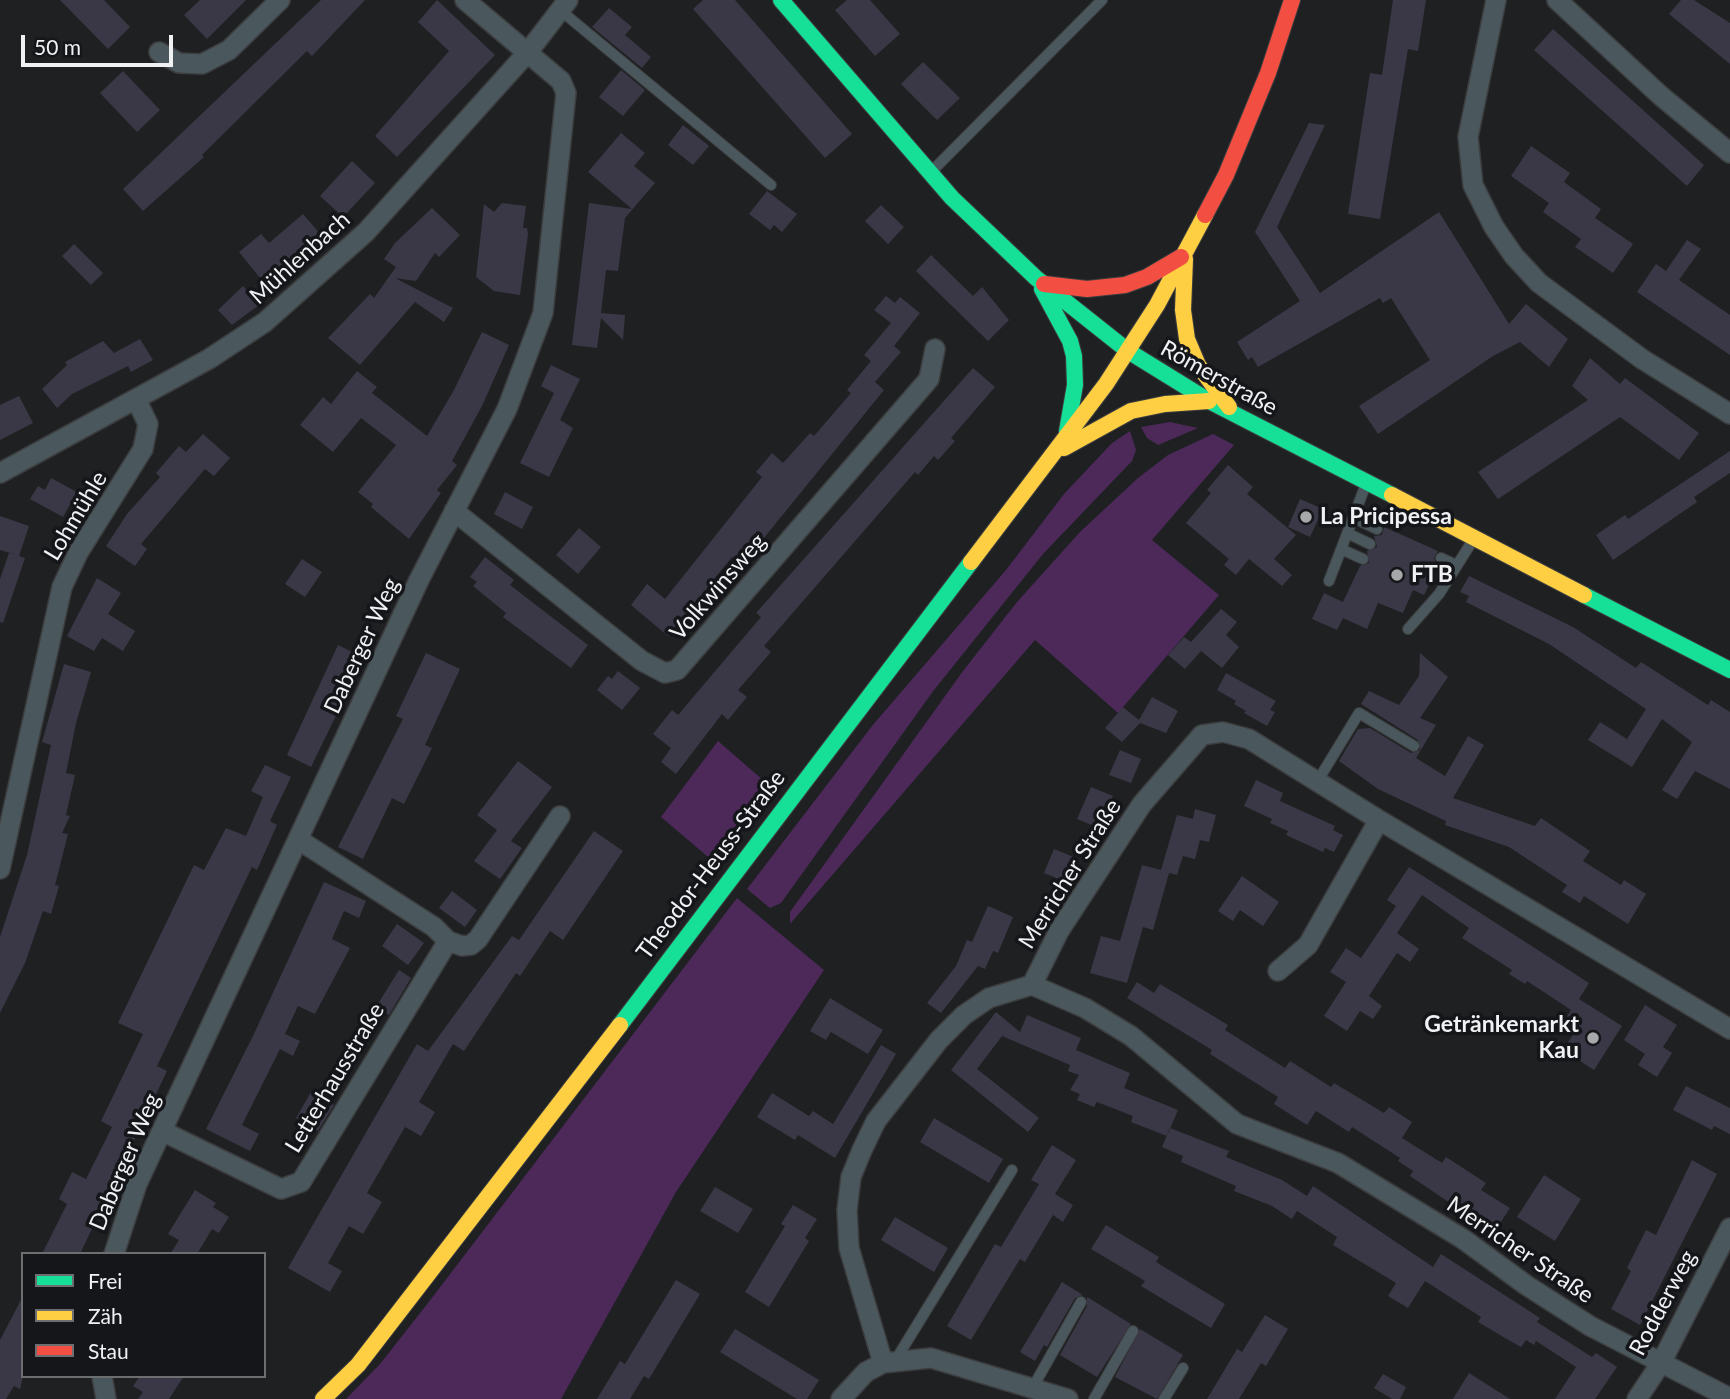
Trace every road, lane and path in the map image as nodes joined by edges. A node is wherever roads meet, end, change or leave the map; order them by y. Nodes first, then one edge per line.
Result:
1 (280, 0) edge
2 (465, 0) edge
3 (781, 0) edge
4 (1102, 0) edge
5 (1292, 0) edge
6 (1496, 0) edge
7 (1557, 0) edge
8 (564, 5) edge
9 (159, 52) dead end
10 (528, 52) junction
11 (1730, 153) edge
12 (930, 173) junction
13 (771, 185) dead end
14 (1186, 254) junction
15 (1040, 281) junction
16 (935, 349) dead end
17 (1128, 351) junction
18 (136, 400) junction
19 (1209, 401) junction
20 (1730, 414) edge
21 (1235, 415) junction
22 (1066, 438) junction
23 (1053, 456) junction
24 (0, 474) edge
25 (1367, 482) junction
26 (454, 511) junction
27 (1354, 518) junction
28 (1377, 529) dead end
29 (1349, 534) junction
30 (1474, 538) junction
31 (1370, 544) dead end
32 (1343, 550) junction
33 (1441, 558) dead end
34 (1363, 559) dead end
35 (1457, 565) junction
36 (1434, 574) dead end
37 (1448, 580) junction
38 (1328, 582) dead end
39 (1427, 589) dead end
40 (1439, 594) junction
41 (1408, 629) dead end
42 (1730, 670) edge
43 (1414, 746) dead end
44 (1317, 782) junction
45 (560, 816) dead end
46 (1379, 820) junction
47 (299, 840) junction
48 (0, 869) edge
49 (448, 941) junction
50 (1278, 971) dead end
51 (1032, 985) junction
52 (1730, 1029) edge
53 (162, 1131) junction
54 (1012, 1170) dead end
55 (1730, 1228) edge
56 (115, 1252) edge
57 (1081, 1302) dead end
58 (1133, 1331) dead end
59 (889, 1362) junction
60 (1661, 1363) junction
61 (1183, 1368) dead end
62 (102, 1378) edge
63 (1034, 1387) junction
64 (1730, 1398) edge
65 (106, 1399) edge
66 (323, 1399) edge
67 (841, 1399) edge
68 (1068, 1399) edge
69 (1094, 1399) edge
70 (1164, 1399) edge
71 (1637, 1399) edge

1 - 9 street
2 - 10 street, Daberger Weg
3 - 12 main road, Römerstraße
4 - 12 lane
5 - 14 main road, Theodor-Heuss-Straße
6 - 20 street
7 - 11 street
8 - 10 street, Mühlenbach
8 - 13 lane
10 - 18 street, Mühlenbach
10 - 26 street, Daberger Weg
12 - 15 main road, Römerstraße
14 - 15 main road
14 - 17 main road, Theodor-Heuss-Straße
14 - 21 main road
15 - 17 main road, Römerstraße
15 - 22 main road
16 - 26 street, Volkwinsweg
17 - 19 main road, Römerstraße
17 - 22 main road, Theodor-Heuss-Straße
18 - 24 street, Mühlenbach
18 - 48 street, Lohmühle
19 - 21 main road, Römerstraße
19 - 23 main road
21 - 25 main road, Römerstraße
22 - 23 main road, Theodor-Heuss-Straße
23 - 66 main road, Theodor-Heuss-Straße
25 - 27 lane
25 - 30 main road, Römerstraße
26 - 47 street, Daberger Weg
27 - 28 lane
27 - 29 lane
29 - 31 lane
29 - 32 lane
30 - 35 lane
30 - 42 main road, Römerstraße
32 - 34 lane
32 - 38 lane
33 - 35 lane
35 - 37 lane
36 - 37 lane
37 - 40 lane
39 - 40 lane
40 - 41 lane
43 - 44 lane
44 - 46 street, Merricher Straße
44 - 51 street, Merricher Straße
45 - 49 street
46 - 50 street
46 - 52 street, Merricher Straße
47 - 49 street
47 - 53 street, Daberger Weg
49 - 53 street, Letterhausstraße
51 - 59 street
51 - 60 street, Merricher Straße
53 - 56 street, Daberger Weg
54 - 59 lane
55 - 60 street, Rodderweg
57 - 63 lane
58 - 69 lane
59 - 63 street
59 - 67 street
60 - 64 street, Merricher Straße
60 - 71 street, Rodderweg
61 - 70 lane
62 - 65 street
63 - 68 street

